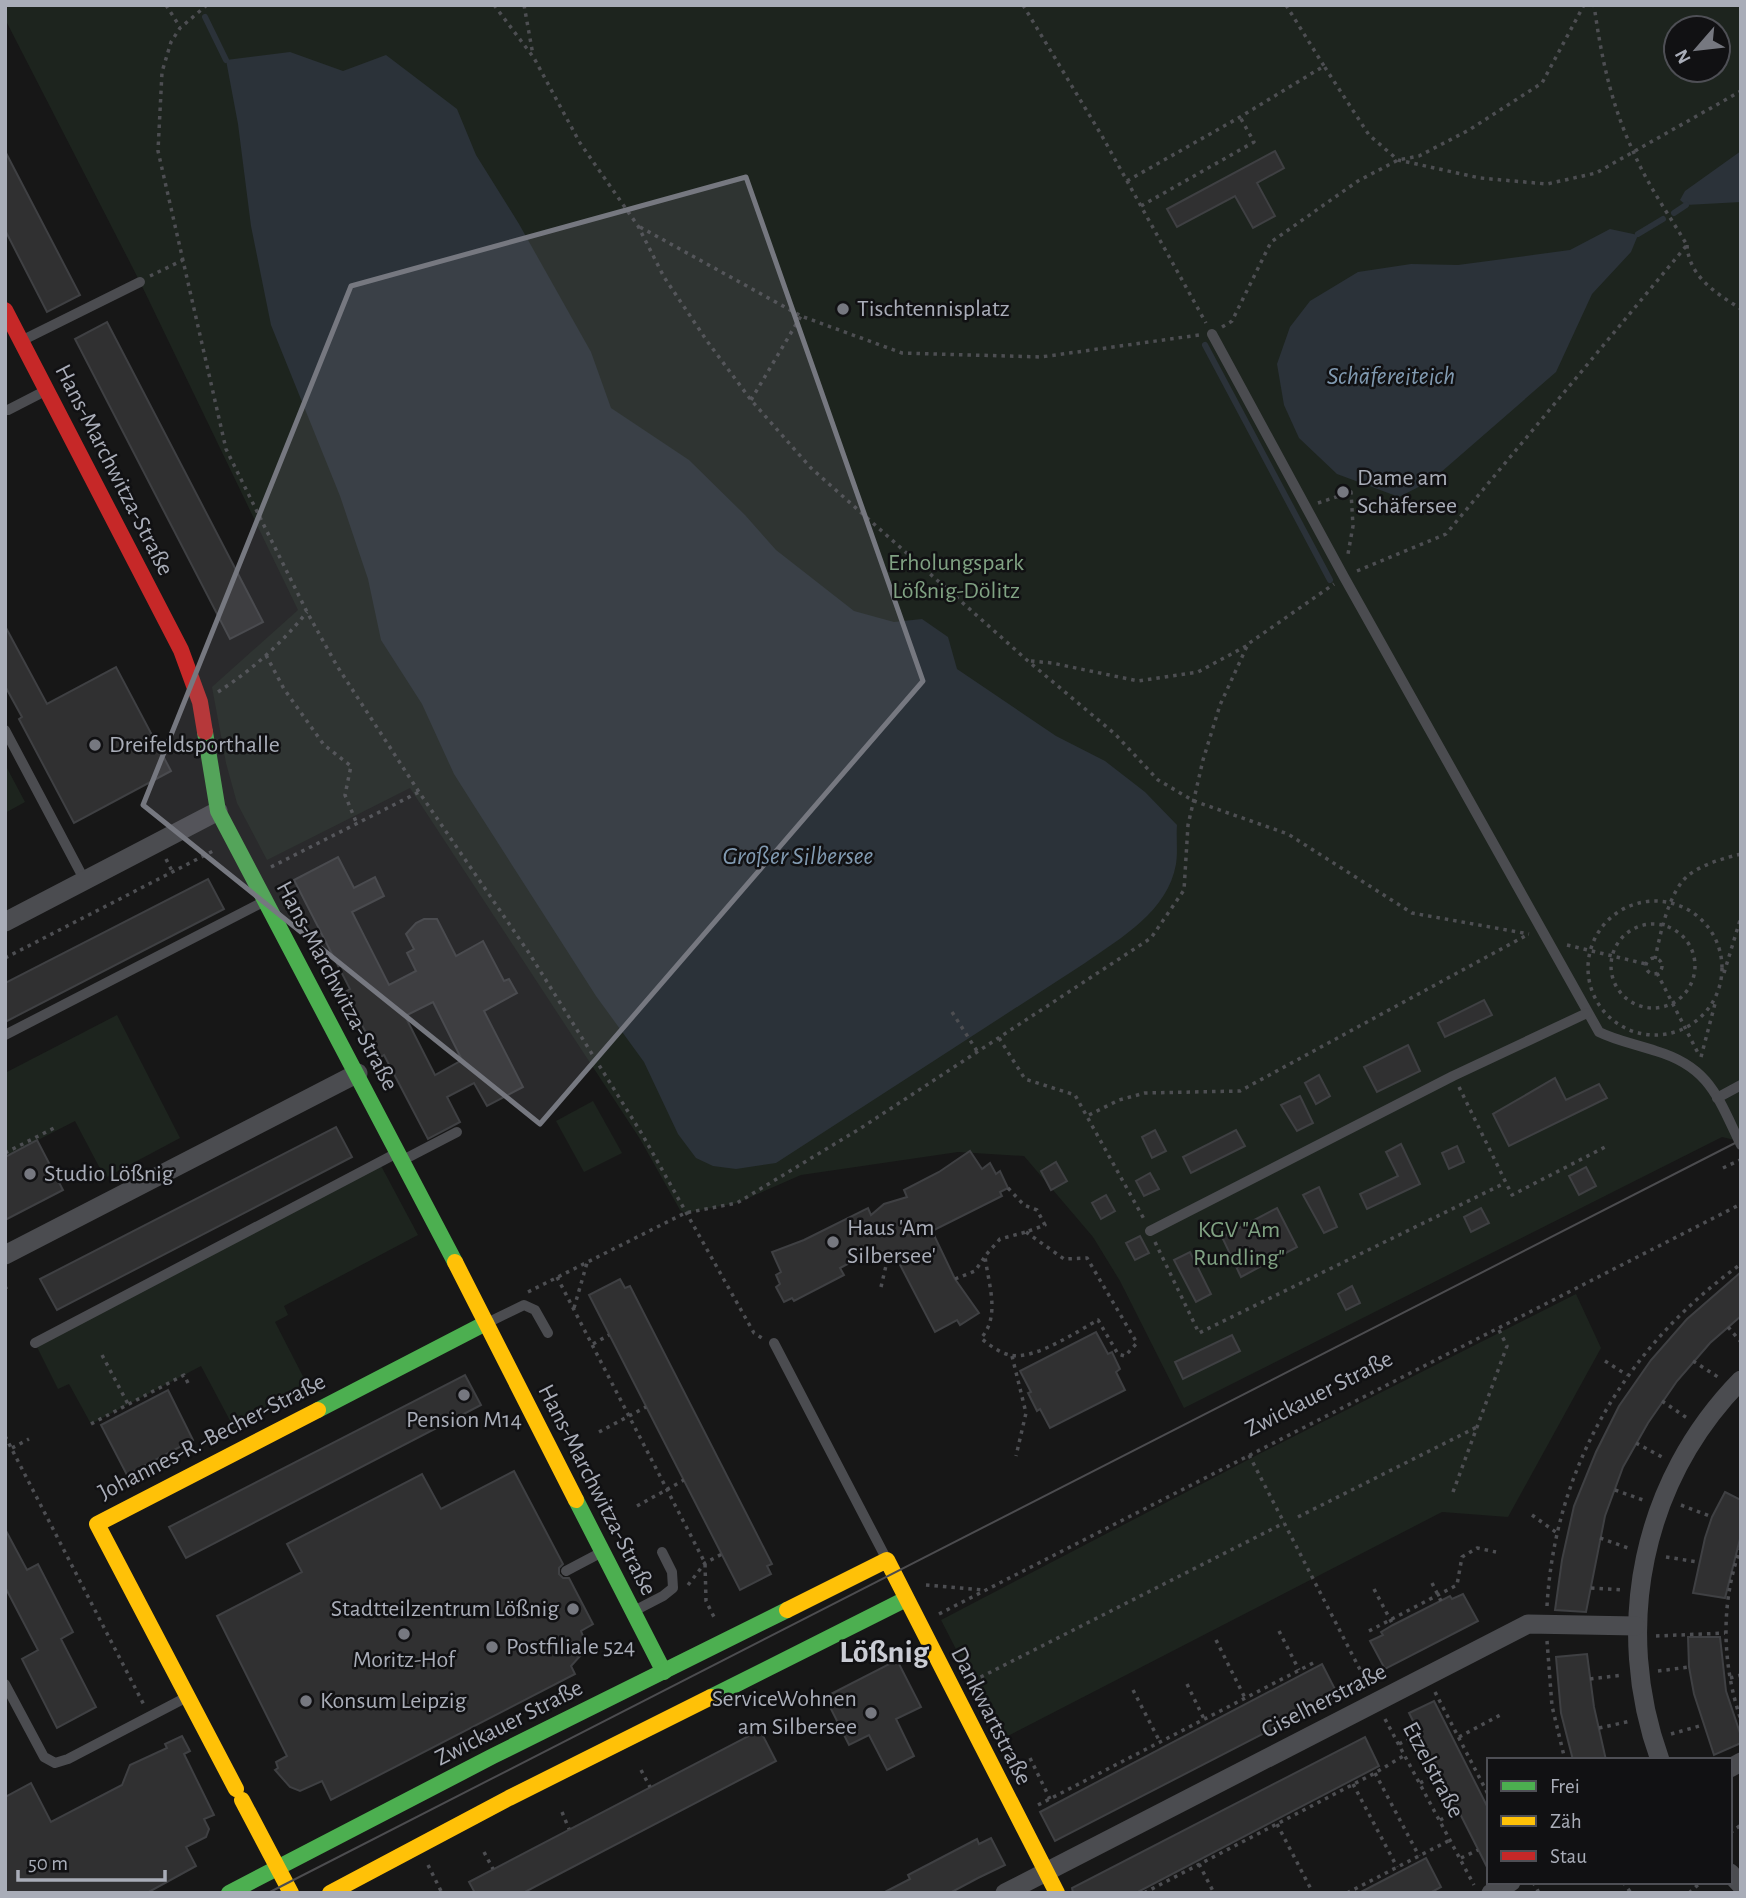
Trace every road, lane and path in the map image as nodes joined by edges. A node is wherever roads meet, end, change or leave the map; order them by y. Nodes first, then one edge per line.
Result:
1 (166, 5) edge
2 (494, 5) edge
3 (523, 5) edge
4 (1023, 5) edge
5 (1286, 5) edge
6 (1584, 5) edge
7 (1594, 5) edge
8 (207, 6) edge
9 (180, 28) junction
10 (534, 58) junction
11 (1324, 66) junction
12 (1741, 91) edge
13 (1240, 117) junction
14 (1633, 153) junction
15 (1398, 160) junction
16 (1127, 181) junction
17 (1141, 206) junction
18 (638, 226) junction
19 (1687, 245) junction
20 (183, 260) junction
21 (140, 282) joint
22 (1741, 309) edge
23 (5, 310) edge
24 (801, 316) junction
25 (1212, 334) junction
26 (21, 341) junction
27 (47, 390) junction
28 (751, 400) junction
29 (8, 410) dead end
30 (1307, 508) junction
31 (1344, 577) junction
32 (307, 612) junction
33 (1248, 645) junction
34 (267, 655) junction
35 (1028, 661) junction
36 (200, 702) junction
37 (5, 730) edge
38 (419, 792) junction
39 (1194, 801) junction
40 (218, 811) junction
41 (357, 824) junction
42 (233, 840) junction
43 (1741, 854) edge
44 (253, 876) junction
45 (85, 881) junction
46 (266, 900) junction
47 (1670, 902) junction
48 (1741, 917) edge
49 (5, 922) edge
50 (1662, 925) junction
51 (1529, 934) junction
52 (1549, 941) junction
53 (1591, 949) junction
54 (1613, 954) junction
55 (5, 958) edge
56 (1655, 959) junction
57 (1646, 964) junction
58 (1657, 973) junction
59 (1718, 994) junction
60 (1674, 1003) junction
61 (953, 1012) dead end
62 (1587, 1013) junction
63 (1687, 1028) junction
64 (5, 1035) edge
65 (999, 1038) junction
66 (977, 1051) junction
67 (1701, 1059) dead end
68 (358, 1073) junction
69 (1453, 1076) junction
70 (1741, 1085) edge
71 (1717, 1097) junction
72 (1088, 1116) junction
73 (56, 1127) dead end
74 (457, 1132) dead end
75 (1741, 1145) edge
76 (1607, 1146) dead end
77 (5, 1153) edge
78 (401, 1156) junction
79 (1741, 1160) edge
80 (1724, 1168) dead end
81 (1505, 1183) junction
82 (1008, 1188) dead end
83 (1741, 1203) edge
84 (685, 1213) junction
85 (1150, 1231) junction
86 (1026, 1232) junction
87 (5, 1255) edge
88 (985, 1256) junction
89 (888, 1257) dead end
90 (588, 1261) junction
91 (1741, 1264) edge
92 (558, 1277) junction
93 (955, 1279) dead end
94 (5, 1286) edge
95 (881, 1287) dead end
96 (8, 1293) dead end
97 (527, 1293) dead end
98 (574, 1308) junction
99 (486, 1323) junction
100 (1728, 1327) dead end
101 (1499, 1328) junction
102 (548, 1333) dead end
103 (610, 1335) dead end
104 (1741, 1342) edge
105 (35, 1343) dead end
106 (774, 1343) joint
107 (593, 1344) junction
108 (102, 1355) dead end
109 (1012, 1356) junction
110 (1605, 1361) dead end
111 (1693, 1361) dead end
112 (1627, 1375) junction
113 (1737, 1383) edge
114 (190, 1387) dead end
115 (1662, 1401) dead end
116 (128, 1404) junction
117 (646, 1407) dead end
118 (629, 1416) junction
119 (91, 1424) dead end
120 (1477, 1427) junction
121 (1701, 1427) junction
122 (599, 1432) dead end
123 (5, 1436) edge
124 (29, 1439) dead end
125 (1636, 1443) dead end
126 (11, 1448) junction
127 (1249, 1455) junction
128 (1016, 1456) dead end
129 (1678, 1465) junction
130 (684, 1480) dead end
131 (667, 1490) junction
132 (1615, 1490) dead end
133 (1453, 1492) dead end
134 (1661, 1501) junction
135 (637, 1506) dead end
136 (1532, 1515) dead end
137 (1298, 1517) dead end
138 (1712, 1517) dead end
139 (1284, 1523) junction
140 (1557, 1534) junction
141 (1600, 1538) dead end
142 (1741, 1547) edge
143 (603, 1552) junction
144 (662, 1552) dead end
145 (1496, 1552) dead end
146 (1645, 1554) junction
147 (887, 1560) junction
148 (1698, 1562) dead end
149 (566, 1571) dead end
150 (898, 1582) junction
151 (1432, 1583) dead end
152 (1591, 1588) dead end
153 (1374, 1589) dead end
154 (986, 1590) junction
155 (1639, 1591) junction
156 (1438, 1595) junction
157 (906, 1599) junction
158 (1441, 1601) dead end
159 (633, 1611) junction
160 (715, 1618) dead end
161 (1390, 1619) junction
162 (1546, 1624) junction
163 (919, 1625) junction
164 (1393, 1625) dead end
165 (1279, 1631) dead end
166 (1369, 1631) dead end
167 (1636, 1631) junction
168 (1725, 1633) junction
169 (1216, 1640) dead end
170 (1317, 1661) dead end
171 (1689, 1667) dead end
172 (1299, 1670) junction
173 (664, 1672) junction
174 (1639, 1674) junction
175 (1427, 1675) junction
176 (1741, 1675) edge
177 (1730, 1678) junction
178 (1590, 1679) dead end
179 (5, 1684) edge
180 (1186, 1684) dead end
181 (1133, 1690) dead end
182 (953, 1691) junction
183 (187, 1697) junction
184 (1245, 1698) junction
185 (1376, 1701) junction
186 (1504, 1713) dead end
187 (150, 1716) junction
188 (1646, 1717) junction
189 (1204, 1719) junction
190 (1741, 1720) edge
191 (1703, 1725) dead end
192 (1599, 1728) dead end
193 (1419, 1734) dead end
194 (1459, 1737) junction
195 (1653, 1740) junction
196 (1160, 1742) junction
197 (1399, 1744) junction
198 (1405, 1755) junction
199 (1030, 1758) dead end
200 (1565, 1758) edge
201 (1659, 1758) edge
202 (641, 1770) dead end
203 (1375, 1773) junction
204 (1439, 1773) dead end
205 (1420, 1783) junction
206 (1353, 1784) junction
207 (650, 1787) dead end
208 (1487, 1792) edge
209 (1050, 1798) junction
210 (1459, 1811) dead end
211 (562, 1812) dead end
212 (1017, 1815) junction
213 (1440, 1820) junction
214 (1278, 1824) junction
215 (569, 1829) dead end
216 (1450, 1840) junction
217 (418, 1844) junction
218 (1478, 1850) dead end
219 (484, 1852) dead end
220 (1419, 1856) junction
221 (1461, 1858) junction
222 (1199, 1864) junction
223 (276, 1866) junction
224 (1397, 1867) junction
225 (493, 1869) dead end
226 (1046, 1872) junction
227 (1507, 1884) edge
228 (229, 1893) edge
229 (291, 1893) edge
230 (330, 1893) edge
231 (442, 1893) edge
232 (1005, 1893) edge
233 (1057, 1893) edge
234 (1144, 1893) edge
235 (1214, 1893) edge
236 (1313, 1893) edge
237 (1347, 1893) edge
238 (1479, 1893) edge
239 (1491, 1893) edge

1 - 9 path
2 - 10 path
3 - 10 path
4 - 16 path
5 - 11 path
6 - 15 path
7 - 14 path
8 - 9 path
9 - 20 path
10 - 18 path
11 - 13 path
11 - 15 path
12 - 14 path
13 - 16 path
13 - 17 path
14 - 15 path
14 - 19 path
15 - 25 path
16 - 17 path
17 - 25 path
18 - 24 path
18 - 28 path
19 - 22 path
19 - 31 path
20 - 21 path
20 - 32 path
21 - 26 lane
23 - 26 street, Hans-Marchwitza-Straße
24 - 25 path
24 - 28 path
25 - 30 lane
26 - 27 street, Hans-Marchwitza-Straße
27 - 29 lane
27 - 36 street, Hans-Marchwitza-Straße
28 - 35 path
30 - 31 lane
30 - 31 path
31 - 33 path
31 - 52 lane
32 - 34 path
32 - 38 path
33 - 35 path
33 - 39 path
34 - 36 path
34 - 41 path
35 - 39 path
36 - 40 street, Hans-Marchwitza-Straße
37 - 45 lane
38 - 41 path
38 - 84 path
39 - 51 path
39 - 65 path
40 - 42 street, Hans-Marchwitza-Straße
40 - 45 street
41 - 44 path
42 - 44 street, Hans-Marchwitza-Straße
42 - 55 path
43 - 47 path
44 - 46 street, Hans-Marchwitza-Straße
45 - 49 street
46 - 64 lane
46 - 68 street, Hans-Marchwitza-Straße
47 - 50 path
47 - 53 path
47 - 59 path
48 - 59 path
50 - 54 path
50 - 56 path
50 - 60 path
51 - 52 path
51 - 72 path
52 - 53 path
52 - 62 lane
53 - 54 path
53 - 63 path
54 - 57 path
54 - 60 path
56 - 57 path
56 - 58 path
57 - 58 path
58 - 60 path
59 - 63 path
59 - 67 path
60 - 63 path
61 - 66 path
62 - 69 lane
62 - 71 lane
65 - 66 path
65 - 72 path
66 - 84 path
68 - 78 street, Hans-Marchwitza-Straße
68 - 87 street
69 - 81 path
69 - 85 lane
70 - 71 lane
71 - 75 lane
72 - 85 path
73 - 77 path
74 - 78 lane
76 - 81 path
78 - 99 street, Hans-Marchwitza-Straße
78 - 105 lane
79 - 80 path
81 - 85 path
82 - 86 path
83 - 101 path, Zwickauer Straße
84 - 90 path
84 - 106 path
86 - 88 path
86 - 109 path
88 - 93 path
88 - 109 path
89 - 95 path
90 - 92 path
90 - 98 path
91 - 112 path
92 - 97 path
92 - 98 path
94 - 96 path
98 - 107 path
99 - 102 lane
99 - 143 street, Hans-Marchwitza-Straße
99 - 183 street, Johannes-R.-Becher-Straße
100 - 104 path
101 - 120 path
101 - 127 path, Zwickauer Straße
103 - 107 path
106 - 147 lane
107 - 118 path
108 - 116 path
109 - 128 path
110 - 112 path
111 - 113 path
112 - 140 path
113 - 121 street
114 - 116 path
115 - 121 path
116 - 119 path
117 - 118 path
118 - 122 path
118 - 131 path
120 - 133 path
120 - 137 path
121 - 129 street
123 - 126 path
124 - 126 path
125 - 129 path
126 - 187 path
127 - 139 path, Etzelstraße
127 - 154 path, Zwickauer Straße
129 - 134 street
130 - 131 path
131 - 135 path
131 - 160 path
132 - 134 path
134 - 138 path
134 - 146 street
136 - 140 path
139 - 182 path
139 - 185 path, Etzelstraße
140 - 162 path
141 - 146 path
142 - 168 path
143 - 149 lane
143 - 159 street, Hans-Marchwitza-Straße
144 - 159 lane
145 - 156 path
146 - 148 path
146 - 155 street
147 - 150 street, Dankwartstraße
147 - 173 street, Zwickauer Straße
150 - 154 path
150 - 157 street, Dankwartstraße
151 - 156 path
152 - 155 path
153 - 161 path
154 - 163 path, Zwickauer Straße
155 - 167 street
156 - 158 path
156 - 161 path
157 - 163 street, Dankwartstraße
157 - 217 street
159 - 173 street, Hans-Marchwitza-Straße
161 - 164 path
161 - 166 path
162 - 167 street, Giselherstraße
162 - 175 street, Giselherstraße
162 - 200 path
163 - 182 street, Dankwartstraße
165 - 172 path
167 - 168 path
167 - 174 street
168 - 177 path
169 - 184 path
170 - 172 path
171 - 174 path
172 - 184 path
173 - 223 street, Zwickauer Straße
174 - 178 path
174 - 188 street
175 - 185 street, Giselherstraße
175 - 194 path
176 - 177 path
177 - 190 path
179 - 187 lane
180 - 189 path
181 - 196 path
182 - 212 street, Dankwartstraße
183 - 187 lane
183 - 223 street, Johannes-R.-Becher-Straße
184 - 189 path
185 - 197 path, Etzelstraße
185 - 226 street, Giselherstraße
186 - 194 path
188 - 192 path
188 - 195 street
189 - 196 path
191 - 195 path
193 - 197 path
194 - 208 path
195 - 201 street
196 - 209 path
197 - 198 path, Etzelstraße
198 - 203 path
198 - 205 path, Etzelstraße
199 - 209 path
202 - 207 path
203 - 206 path
203 - 220 path
204 - 205 path
205 - 213 path, Etzelstraße
206 - 214 path
206 - 224 path
209 - 212 path
210 - 213 path
211 - 215 path
212 - 226 street, Dankwartstraße
213 - 216 path, Etzelstraße
214 - 222 path
214 - 236 path
216 - 220 path
216 - 221 path, Etzelstraße
217 - 230 street
217 - 231 path
218 - 221 path
219 - 225 path
220 - 224 path
221 - 238 path, Etzelstraße
222 - 234 path
222 - 235 path
223 - 228 street, Zwickauer Straße
223 - 229 street, Johannes-R.-Becher-Straße
224 - 237 path
226 - 232 street, Giselherstraße
226 - 233 street, Dankwartstraße
227 - 239 street

